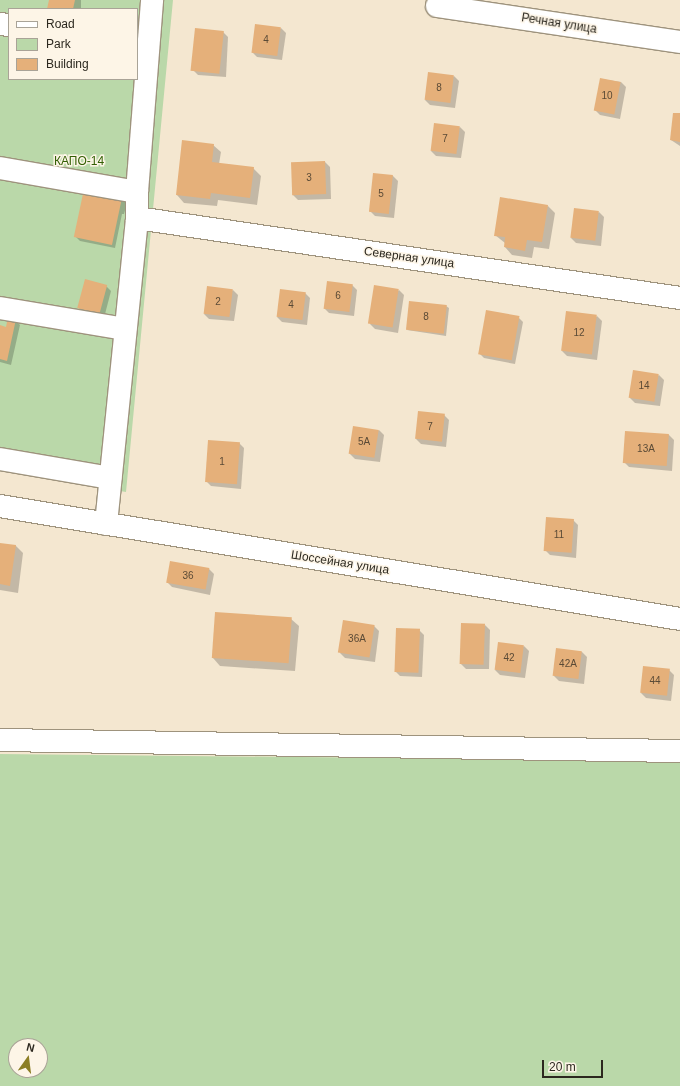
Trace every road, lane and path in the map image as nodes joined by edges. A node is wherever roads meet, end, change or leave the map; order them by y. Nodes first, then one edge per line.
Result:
1 (152, 0) edge
2 (437, 6) dead end
3 (680, 42) edge
4 (142, 48) edge
5 (0, 168) edge
6 (137, 192) junction
7 (138, 218) junction
8 (680, 298) edge
9 (0, 308) edge
10 (125, 329) junction
11 (0, 459) edge
12 (110, 478) junction
13 (0, 506) edge
14 (106, 524) junction
15 (680, 619) edge
16 (0, 740) edge
17 (680, 751) edge

1 - 4 street
2 - 3 street, Речная улица
4 - 6 street
5 - 6 street
6 - 7 street
7 - 8 street, Северная улица
7 - 10 street
9 - 10 street
10 - 12 street
11 - 12 street
12 - 14 street
13 - 14 street, Шоссейная улица
14 - 15 street, Шоссейная улица
16 - 17 street

